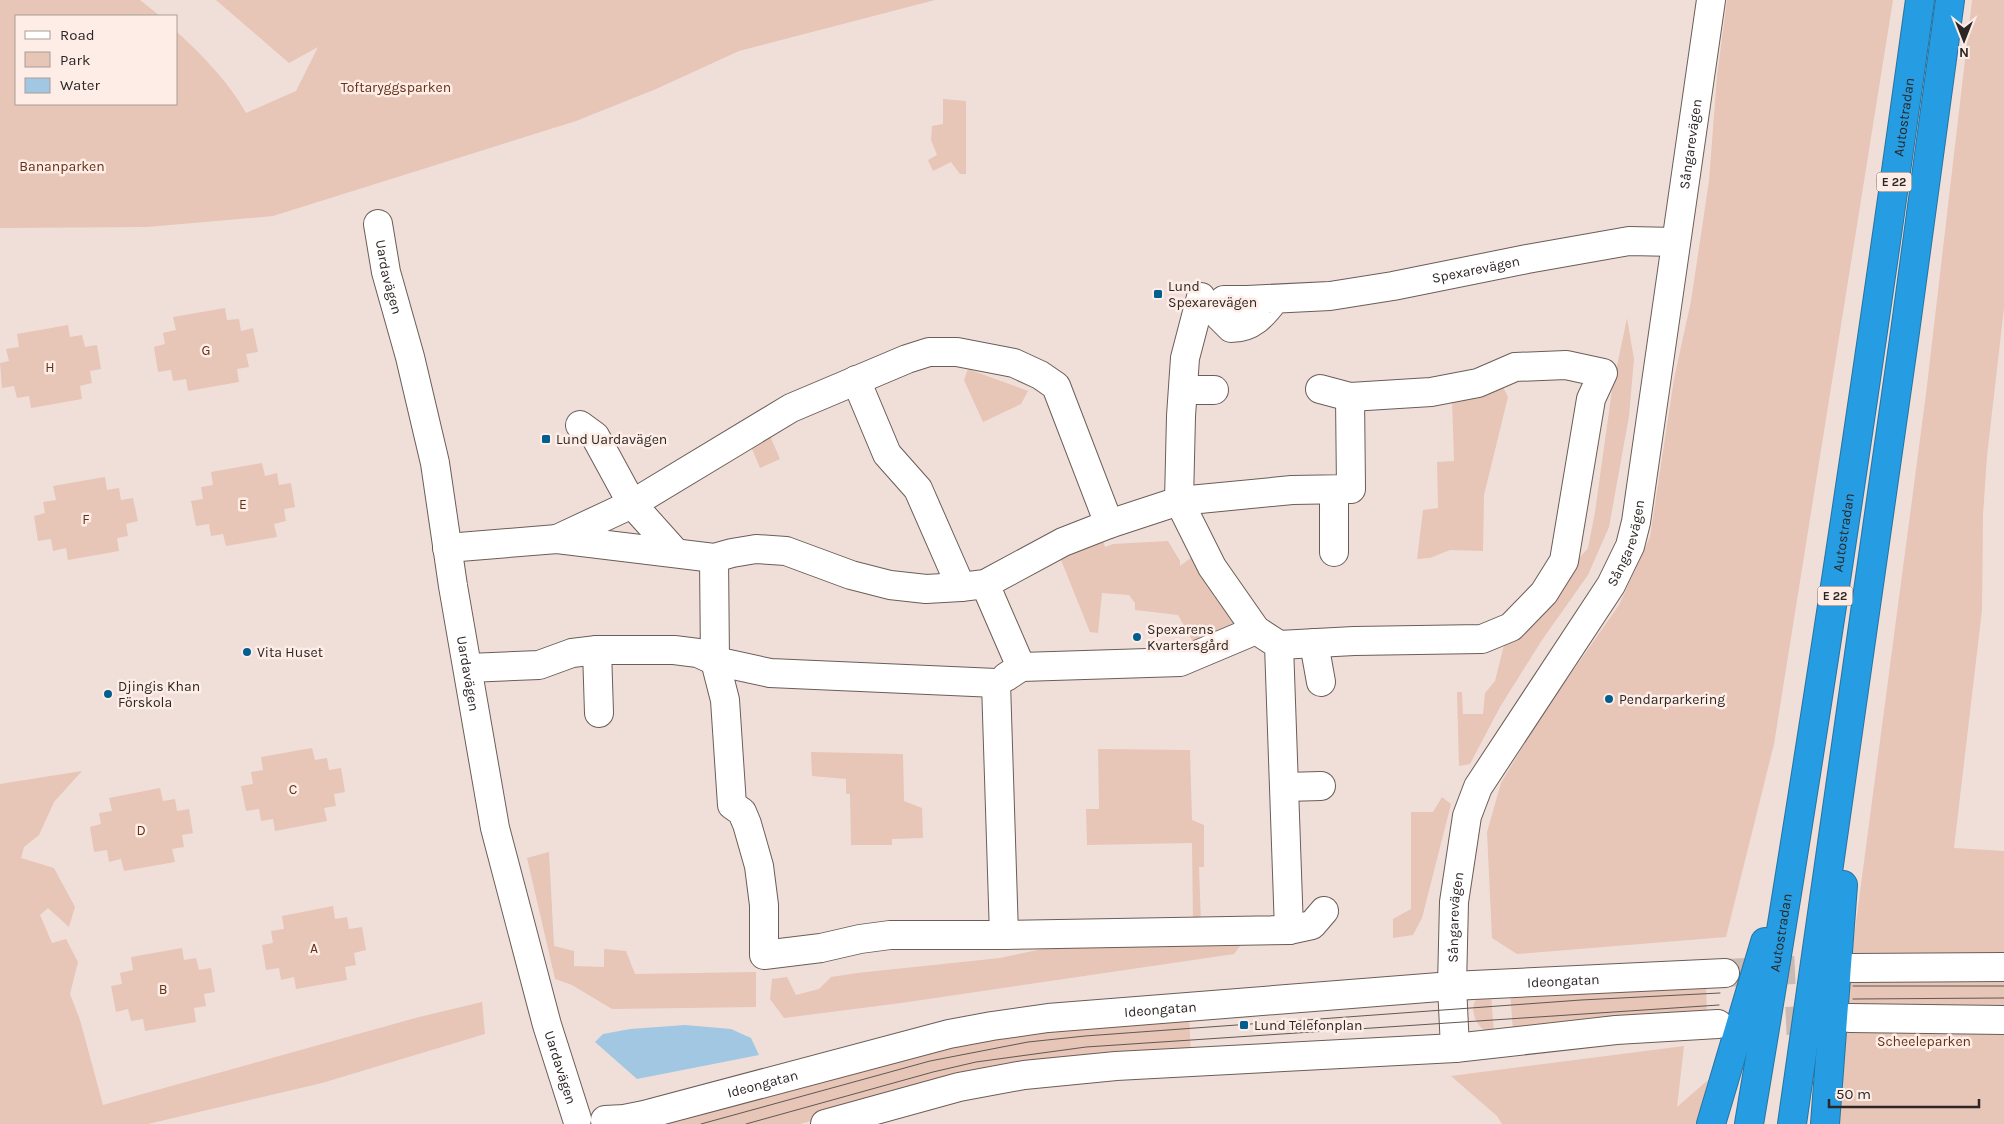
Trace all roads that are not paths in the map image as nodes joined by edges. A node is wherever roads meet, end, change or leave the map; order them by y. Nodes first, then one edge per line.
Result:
1 (1711, 0) edge
2 (1920, 0) edge
3 (1950, 0) edge
4 (378, 224) dead end
5 (1676, 242) junction
6 (1201, 297) dead end
7 (1275, 299) dead end
8 (856, 380) junction
9 (1320, 389) dead end
10 (1184, 390) junction
11 (1214, 390) dead end
12 (1350, 396) junction
13 (580, 425) dead end
14 (1334, 490) junction
15 (1179, 501) junction
16 (632, 504) junction
17 (1109, 524) junction
18 (557, 539) junction
19 (447, 548) junction
20 (1334, 552) dead end
21 (676, 553) junction
22 (714, 558) junction
23 (973, 586) junction
24 (1256, 630) junction
25 (1314, 643) junction
26 (1279, 645) junction
27 (597, 650) junction
28 (715, 661) junction
29 (1021, 667) junction
30 (468, 668) junction
31 (1320, 682) dead end
32 (996, 683) junction
33 (1852, 708) junction
34 (599, 713) dead end
35 (1322, 786) dead end
36 (1285, 787) junction
37 (1799, 828) junction
38 (1324, 911) dead end
39 (1289, 930) junction
40 (1004, 936) junction
41 (2004, 967) edge
42 (1852, 968) tunnel mouth
43 (1726, 973) tunnel mouth
44 (1452, 986) junction
45 (1850, 1018) tunnel mouth
46 (2004, 1020) edge
47 (1718, 1024) tunnel mouth
48 (1455, 1048) junction
49 (571, 1121) edge
50 (609, 1122) edge
51 (825, 1124) edge
52 (1711, 1124) edge
53 (1749, 1124) edge
54 (1792, 1124) edge
55 (1825, 1124) edge

1 - 5 street, Sångarevägen
2 - 37 highway, Autostradan / E 22
3 - 33 highway, E 22
4 - 19 street, Uardavägen
5 - 7 street, Spexarevägen
5 - 44 street, Sångarevägen
6 - 10 street
8 - 16 street
8 - 17 street
8 - 23 street
9 - 12 street
10 - 11 street
10 - 15 street
12 - 14 street
12 - 25 street
13 - 16 street
14 - 15 street
14 - 20 street
15 - 17 street
15 - 24 street
16 - 18 street
16 - 21 street
17 - 23 street
18 - 19 street
18 - 21 street
19 - 30 street, Uardavägen
21 - 22 street
22 - 23 street
22 - 28 street
23 - 29 street
24 - 26 street
24 - 29 street
25 - 26 street
25 - 31 street
26 - 36 street
27 - 28 street
27 - 30 street
27 - 34 street
28 - 32 street
28 - 40 street
29 - 32 street
30 - 49 street, Uardavägen
32 - 40 street
33 - 54 highway, E 22
33 - 55 highway
35 - 36 street
36 - 39 street
37 - 52 highway
37 - 53 highway, Autostradan / E 22
38 - 39 street
39 - 40 street
41 - 42 street
43 - 44 street, Ideongatan
44 - 48 street, Sångarevägen
44 - 50 street, Ideongatan
45 - 46 street
47 - 48 street
48 - 51 street
49 - 50 street, Ideongatan

